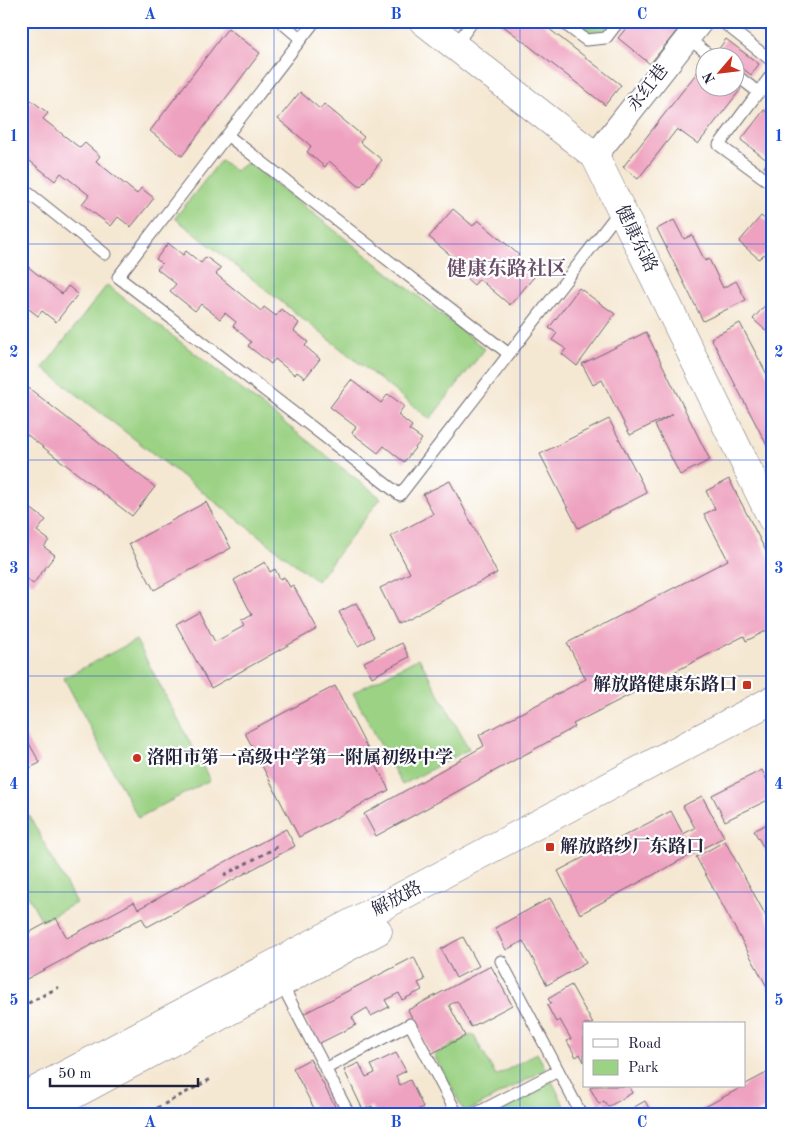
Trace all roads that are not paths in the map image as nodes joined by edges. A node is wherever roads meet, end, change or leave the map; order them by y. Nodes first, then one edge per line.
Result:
1 (280, 21) edge
2 (315, 21) edge
3 (423, 21) edge
4 (474, 21) edge
5 (561, 21) edge
6 (619, 21) edge
7 (721, 21) edge
8 (694, 29) edge
9 (302, 39) junction
10 (455, 46) junction
11 (706, 48) edge
12 (772, 61) edge
13 (772, 74) edge
14 (746, 83) edge
15 (772, 89) edge
16 (758, 92) junction
17 (227, 135) junction
18 (595, 156) junction
19 (772, 184) edge
20 (21, 187) edge
21 (621, 208) junction
22 (105, 254) dead end
23 (508, 354) junction
24 (772, 519) edge
25 (772, 700) edge
26 (772, 716) edge
27 (501, 961) dead end
28 (278, 974) junction
29 (325, 1069) junction
30 (558, 1071) junction
31 (21, 1098) edge
32 (38, 1114) edge
33 (349, 1114) edge
34 (457, 1114) edge
35 (475, 1114) edge
36 (581, 1114) edge

1 - 9 lane
2 - 9 lane
3 - 10 main road, 健康东路
4 - 10 lane
5 - 6 lane
7 - 12 lane
8 - 11 lane
8 - 18 street, 永红巷
9 - 17 lane
10 - 18 main road, 健康东路
13 - 16 lane
14 - 16 lane
15 - 16 lane
16 - 19 lane
17 - 23 lane
17 - 23 lane
18 - 21 main road, 健康东路
20 - 22 lane
21 - 23 lane
21 - 24 main road, 健康东路
25 - 28 main road, 解放路
26 - 28 main road, 解放路
27 - 30 lane
28 - 29 lane
28 - 31 main road, 解放路
28 - 32 main road, 解放路
29 - 33 lane
29 - 34 lane
30 - 35 lane
30 - 36 lane

